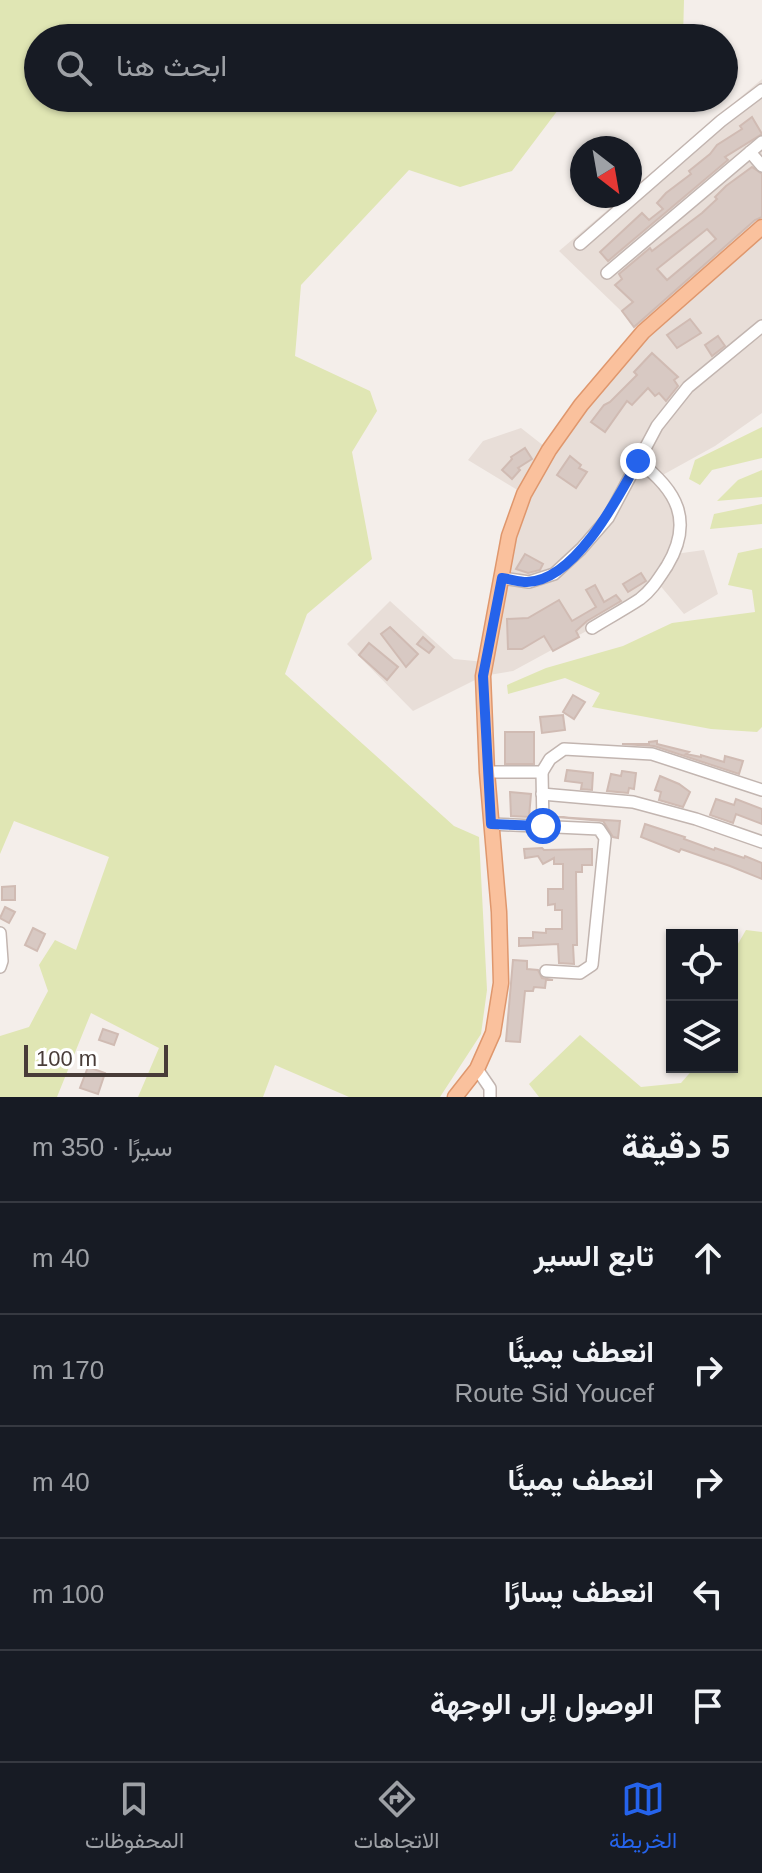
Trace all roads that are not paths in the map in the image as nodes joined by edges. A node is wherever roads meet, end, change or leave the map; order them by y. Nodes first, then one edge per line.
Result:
1 (762, 90) edge
2 (738, 108) edge
3 (733, 112) edge
4 (762, 142) edge
5 (750, 152) junction
6 (762, 166) edge
7 (762, 227) edge
8 (580, 244) dead end
9 (607, 273) dead end
10 (762, 326) edge
11 (638, 461) junction
12 (502, 578) junction
13 (592, 628) dead end
14 (487, 772) junction
15 (542, 772) junction
16 (762, 790) edge
17 (542, 794) junction
18 (491, 824) junction
19 (543, 826) junction
20 (762, 842) edge
21 (0, 933) edge
22 (0, 967) edge
23 (546, 971) dead end
24 (477, 1069) junction
25 (455, 1097) edge
26 (490, 1097) edge

1 - 2 street
3 - 8 street
4 - 5 street
5 - 6 street
5 - 9 street
7 - 12 main road
10 - 11 street
11 - 12 street
11 - 13 street
12 - 14 main road
14 - 15 street
14 - 18 main road
15 - 16 street
15 - 17 street
17 - 19 street
17 - 20 street
18 - 19 street
18 - 24 main road
19 - 23 street
21 - 22 street
24 - 25 main road
24 - 26 street

